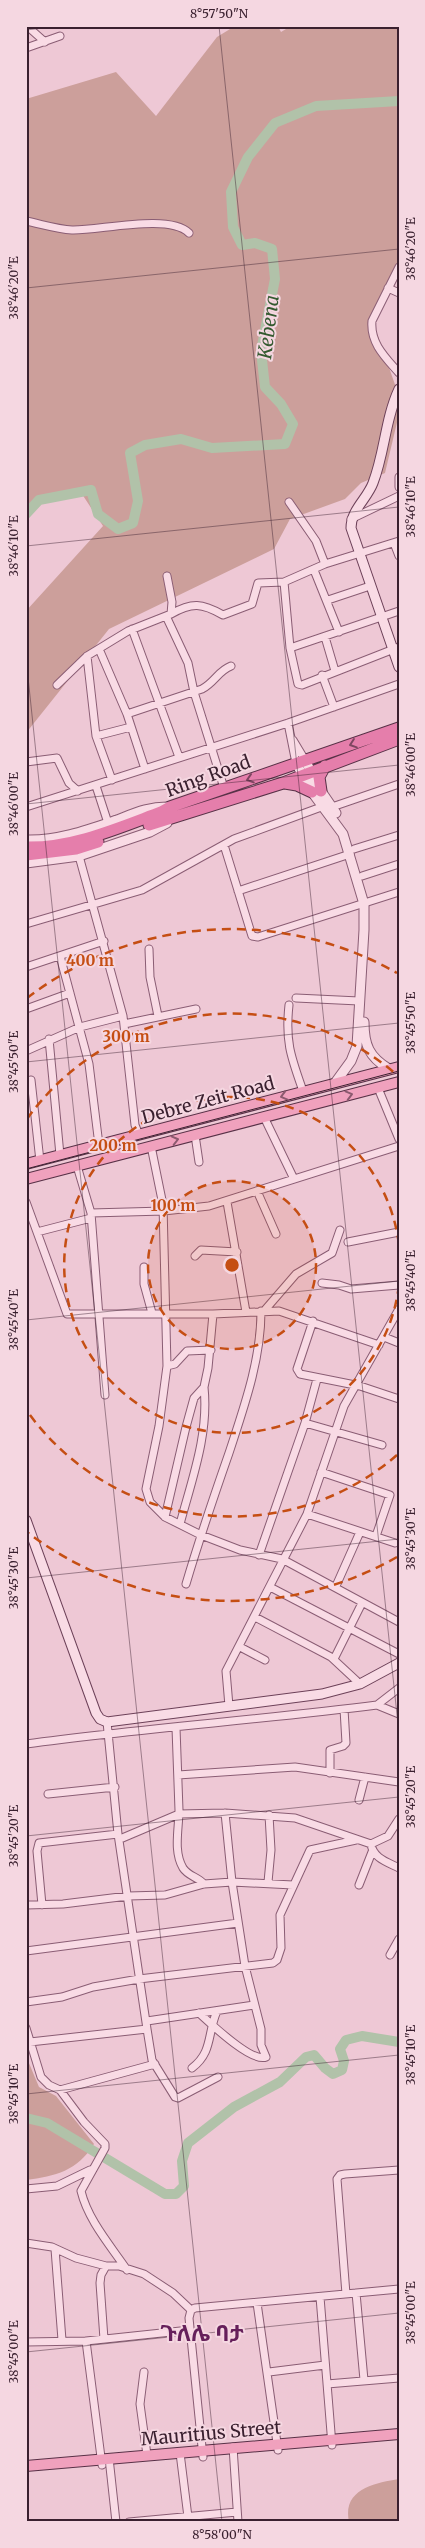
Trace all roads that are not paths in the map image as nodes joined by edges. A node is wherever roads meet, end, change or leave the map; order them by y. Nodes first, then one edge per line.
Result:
1 (27, 26) edge
2 (60, 36) dead end
3 (45, 42) junction
4 (26, 48) edge
5 (26, 221) edge
6 (189, 233) dead end
7 (399, 267) edge
8 (388, 288) junction
9 (399, 293) edge
10 (399, 372) edge
11 (399, 389) edge
12 (390, 408) junction
13 (399, 412) edge
14 (399, 477) edge
15 (399, 487) edge
16 (399, 496) edge
17 (289, 502) dead end
18 (351, 519) junction
19 (396, 542) edge
20 (359, 554) junction
21 (399, 556) edge
22 (325, 564) junction
23 (314, 570) junction
24 (167, 576) dead end
25 (284, 582) junction
26 (370, 586) junction
27 (328, 600) junction
28 (399, 611) edge
29 (168, 615) junction
30 (382, 617) junction
31 (132, 629) junction
32 (339, 632) junction
33 (325, 637) junction
34 (290, 648) junction
35 (396, 648) edge
36 (99, 649) junction
37 (87, 656) junction
38 (232, 666) dead end
39 (399, 667) edge
40 (335, 671) junction
41 (322, 675) junction
42 (399, 684) edge
43 (57, 685) dead end
44 (194, 692) junction
45 (160, 703) junction
46 (334, 707) junction
47 (127, 714) junction
48 (288, 724) junction
49 (131, 728) junction
50 (399, 728) edge
51 (96, 736) junction
52 (399, 740) edge
53 (211, 747) junction
54 (179, 757) junction
55 (26, 762) edge
56 (301, 762) junction
57 (326, 766) junction
58 (144, 769) junction
59 (307, 773) junction
60 (112, 780) junction
61 (284, 783) junction
62 (399, 784) edge
63 (96, 786) junction
64 (224, 788) junction
65 (78, 791) junction
66 (316, 791) junction
67 (328, 806) junction
68 (26, 807) edge
69 (172, 812) junction
70 (108, 823) junction
71 (399, 835) edge
72 (26, 840) edge
73 (224, 845) junction
74 (26, 847) edge
75 (352, 851) junction
76 (26, 855) edge
77 (80, 856) junction
78 (26, 863) edge
79 (399, 864) edge
80 (362, 876) junction
81 (238, 891) junction
82 (399, 892) edge
83 (94, 904) junction
84 (366, 904) junction
85 (26, 924) edge
86 (104, 941) junction
87 (149, 949) dead end
88 (60, 956) junction
89 (26, 967) edge
90 (70, 993) junction
91 (362, 995) junction
92 (296, 998) dead end
93 (289, 1005) dead end
94 (26, 1009) edge
95 (196, 1009) dead end
96 (123, 1016) junction
97 (158, 1016) junction
98 (124, 1024) junction
99 (80, 1027) junction
100 (48, 1039) junction
101 (26, 1051) edge
102 (394, 1068) edge
103 (31, 1080) dead end
104 (399, 1082) edge
105 (335, 1083) junction
106 (378, 1088) junction
107 (303, 1091) junction
108 (264, 1117) junction
109 (139, 1135) junction
110 (195, 1136) junction
111 (399, 1139) edge
112 (99, 1145) junction
113 (151, 1146) junction
114 (399, 1146) edge
115 (60, 1155) junction
116 (40, 1161) junction
117 (199, 1162) dead end
118 (26, 1164) edge
119 (77, 1166) junction
120 (26, 1179) edge
121 (294, 1179) junction
122 (257, 1191) junction
123 (26, 1202) edge
124 (227, 1202) junction
125 (164, 1211) junction
126 (91, 1216) junction
127 (340, 1230) dead end
128 (37, 1232) junction
129 (399, 1232) edge
130 (276, 1234) dead end
131 (348, 1242) dead end
132 (237, 1252) junction
133 (195, 1256) dead end
134 (144, 1267) dead end
135 (322, 1283) dead end
136 (399, 1285) edge
137 (399, 1309) edge
138 (263, 1311) junction
139 (246, 1312) junction
140 (99, 1313) junction
141 (152, 1313) junction
142 (166, 1313) junction
143 (213, 1314) junction
144 (313, 1321) junction
145 (384, 1338) junction
146 (399, 1343) edge
147 (379, 1345) junction
148 (211, 1350) junction
149 (167, 1366) junction
150 (317, 1379) junction
151 (354, 1386) junction
152 (204, 1387) junction
153 (105, 1395) dead end
154 (399, 1399) edge
155 (305, 1423) junction
156 (334, 1431) junction
157 (382, 1445) dead end
158 (321, 1472) junction
159 (307, 1514) junction
160 (165, 1517) junction
161 (26, 1520) edge
162 (180, 1524) junction
163 (360, 1532) junction
164 (201, 1535) junction
165 (376, 1536) junction
166 (395, 1542) dead end
167 (258, 1555) junction
168 (282, 1559) junction
169 (186, 1584) dead end
170 (336, 1586) junction
171 (270, 1587) junction
172 (362, 1603) junction
173 (255, 1617) junction
174 (399, 1622) edge
175 (350, 1629) junction
176 (240, 1647) junction
177 (399, 1654) edge
178 (334, 1659) junction
179 (266, 1660) dead end
180 (399, 1663) edge
181 (360, 1684) junction
182 (399, 1688) edge
183 (376, 1705) junction
184 (229, 1706) junction
185 (344, 1709) junction
186 (399, 1714) edge
187 (107, 1722) junction
188 (176, 1728) junction
189 (109, 1733) junction
190 (26, 1744) edge
191 (330, 1773) junction
192 (178, 1775) junction
193 (364, 1777) junction
194 (399, 1782) edge
195 (115, 1787) junction
196 (48, 1794) dead end
197 (359, 1800) dead end
198 (225, 1812) junction
199 (179, 1814) junction
200 (269, 1815) junction
201 (399, 1819) edge
202 (119, 1836) junction
203 (356, 1840) junction
204 (372, 1848) junction
205 (399, 1868) edge
206 (232, 1882) junction
207 (268, 1882) junction
208 (204, 1884) junction
209 (293, 1884) junction
210 (358, 1885) dead end
211 (128, 1896) junction
212 (42, 1905) junction
213 (26, 1906) edge
214 (238, 1923) junction
215 (134, 1937) junction
216 (399, 1939) edge
217 (26, 1951) edge
218 (390, 1955) dead end
219 (245, 1966) junction
220 (139, 1979) junction
221 (26, 2002) edge
222 (254, 2005) junction
223 (217, 2011) junction
224 (199, 2013) junction
225 (211, 2024) junction
226 (147, 2025) junction
227 (26, 2028) edge
228 (30, 2042) junction
229 (155, 2064) junction
230 (192, 2068) dead end
231 (218, 2077) dead end
232 (60, 2090) junction
233 (91, 2169) junction
234 (399, 2170) edge
235 (26, 2189) edge
236 (26, 2243) edge
237 (55, 2249) junction
238 (106, 2266) junction
239 (127, 2270) junction
240 (399, 2289) edge
241 (356, 2293) junction
242 (346, 2294) junction
243 (320, 2297) junction
244 (257, 2303) junction
245 (191, 2310) junction
246 (190, 2330) junction
247 (104, 2339) junction
248 (62, 2340) junction
249 (86, 2341) junction
250 (26, 2342) edge
251 (325, 2365) junction
252 (144, 2372) dead end
253 (269, 2372) junction
254 (399, 2378) edge
255 (364, 2380) junction
256 (327, 2384) junction
257 (399, 2434) edge
258 (399, 2440) edge
259 (332, 2442) junction
260 (277, 2446) junction
261 (234, 2451) junction
262 (202, 2453) junction
263 (147, 2455) junction
264 (180, 2456) junction
265 (105, 2462) junction
266 (26, 2466) edge
267 (26, 2471) edge
268 (238, 2512) junction
269 (188, 2517) junction
270 (116, 2522) edge
271 (129, 2522) edge
272 (238, 2522) edge

1 - 3 street
2 - 3 street
3 - 4 street
5 - 6 street
7 - 8 street
8 - 9 street
8 - 10 street
11 - 12 main road
12 - 13 street
12 - 18 main road
14 - 15 street
16 - 18 street
17 - 22 street
18 - 20 main road
19 - 20 street
19 - 21 street
20 - 22 street
20 - 26 main road
22 - 23 street
23 - 25 street
23 - 27 street
24 - 29 street
25 - 29 street
25 - 34 street
26 - 27 street
26 - 30 main road
27 - 32 street
28 - 30 street
29 - 31 street
29 - 44 street
30 - 32 street
30 - 35 main road
31 - 36 street
31 - 45 street
32 - 33 street
33 - 34 street
33 - 40 street
34 - 41 street
35 - 39 main road
35 - 40 street
36 - 37 street
36 - 47 street
37 - 43 street
37 - 51 street
38 - 44 street
40 - 41 street
41 - 46 street
42 - 46 street
44 - 45 street
44 - 53 street
45 - 47 street
45 - 54 street
46 - 48 street
47 - 49 street
48 - 53 street
48 - 56 street
49 - 51 street
49 - 58 street
50 -> 56 highway, Ring Road
51 - 60 street
52 - 57 highway, Ring Road
53 - 54 street
53 - 64 street
54 - 58 street
55 - 65 street
56 - 59 main road
56 -> 64 highway, Ring Road
57 - 59 highway, Ring Road
57 - 66 highway
58 - 60 street
59 - 61 highway, Ring Road
59 - 66 main road
60 - 63 street
61 - 66 highway
61 - 69 highway, Ring Road
62 - 67 street
63 - 65 street
63 - 70 street
64 - 69 highway, Ring Road
65 - 68 street
66 - 67 main road
67 - 73 street
67 - 75 main road
69 - 70 main road
69 - 74 highway, Ring Road
69 - 76 highway, Ring Road
69 - 77 main road
70 - 72 main road
71 - 75 street
73 - 81 street
73 - 83 street
75 - 80 main road
75 - 81 street
75 - 84 main road
77 - 78 main road
77 - 83 street
79 - 80 street
80 - 84 main road
81 - 84 street
82 - 84 street
83 - 85 street
83 - 86 street
84 - 91 main road
86 - 88 street
86 - 96 street
87 - 97 street
88 - 89 street
88 - 90 street
90 - 94 street
90 - 99 street
91 - 92 street
91 - 102 main road
91 - 105 main road
93 - 107 street
95 - 97 street
96 - 98 street
96 - 99 street
97 - 98 street
98 - 109 street
99 - 100 street
99 - 112 street
100 - 101 street
100 - 115 street
102 - 105 main road, Debre Zeit Road
103 - 116 street
104 - 106 main road, Debre Zeit Road
105 - 107 main road, Debre Zeit Road
108 -> 106 main road, Debre Zeit Road
106 - 111 street
107 -> 109 main road, Debre Zeit Road
108 - 110 main road, Debre Zeit Road
108 - 121 street
109 - 112 main road, Debre Zeit Road
113 -> 110 main road, Debre Zeit Road
110 - 117 street
112 - 115 main road, Debre Zeit Road
113 - 119 main road, Debre Zeit Road
113 - 125 street
114 - 121 street
115 - 116 main road, Debre Zeit Road
116 - 118 main road, Debre Zeit Road
119 - 120 main road, Debre Zeit Road
119 - 126 street
121 - 122 street
122 - 124 street
122 - 130 street
123 - 128 street
124 - 125 street
124 - 132 street
125 - 126 street
125 - 142 street
126 - 128 street
126 - 140 street
127 - 138 street
128 - 140 street
129 - 131 street
132 - 133 street
132 - 139 street
134 - 141 street
135 - 136 street
137 - 145 street
138 - 139 street
138 - 144 street
138 - 164 street
139 - 143 street
140 - 141 street
140 - 153 street
141 - 142 street
142 - 143 street
142 - 149 street
143 - 148 street
144 - 147 street
144 - 150 street
145 - 146 street
145 - 147 street
147 - 151 street
148 - 149 street
148 - 152 street
149 - 160 street
150 - 151 street
150 - 155 street
151 - 154 street
151 - 156 street
152 - 160 street
152 - 162 street
155 - 156 street
155 - 167 street
156 - 157 street
156 - 158 street
158 - 159 street
158 - 165 street
159 - 163 street
159 - 168 street
160 - 162 street
161 - 187 main road
162 - 164 street
163 - 165 street
163 - 170 street
164 - 167 street
164 - 169 street
165 - 166 street
167 - 168 street
168 - 170 street
168 - 171 street
170 - 172 street
171 - 173 street
171 - 175 street
172 - 174 street
172 - 175 street
173 - 176 street
173 - 178 street
175 - 177 street
175 - 178 street
176 - 179 street
176 - 184 street
178 - 181 street
180 - 181 main road
181 - 184 main road
182 - 183 street
183 - 185 street
183 - 186 street
184 - 187 main road
185 - 188 street
185 - 191 street
187 - 189 street
188 - 189 street
188 - 192 street
189 - 190 street
189 - 195 street
191 - 192 street
191 - 193 street
192 - 199 street
193 - 194 street
193 - 197 street
195 - 196 street
195 - 202 street
198 - 199 street
198 - 200 street
198 - 206 street
199 - 202 street
199 - 208 street
200 - 203 street
200 - 207 street
201 - 204 street
202 - 211 street
202 - 212 street
203 - 204 street
203 - 209 street
204 - 205 street
204 - 210 street
206 - 207 street
206 - 208 street
206 - 214 street
207 - 209 street
208 - 211 street
209 - 219 street
211 - 212 street
211 - 215 street
212 - 213 street
214 - 215 street
214 - 219 street
215 - 217 street
215 - 220 street
216 - 218 street
219 - 220 street
219 - 222 street
220 - 221 street
220 - 226 street
222 - 223 street
222 - 225 street
223 - 224 street
223 - 225 street
224 - 225 street
224 - 226 street
225 - 230 street
226 - 228 street
226 - 229 street
227 - 228 street
228 - 232 street
229 - 231 street
229 - 232 street
232 - 233 street
233 - 235 street
233 - 239 street
234 - 242 street
236 - 237 street
237 - 238 street
237 - 248 street
238 - 239 street
238 - 247 street
239 - 245 street
240 - 241 street
241 - 242 street
241 - 255 street
242 - 243 street
243 - 244 street
243 - 251 street
244 - 245 street
244 - 253 street
245 - 246 street
246 - 247 street
246 - 262 street
247 - 249 street
248 - 249 street
248 - 250 street
249 - 265 street
251 - 253 street
251 - 256 street
252 - 263 street
253 - 260 street
254 - 255 street
255 - 256 street
256 - 259 street
257 - 259 main road, Mauritius Street
258 - 259 main road, Mauritius Street
259 - 260 main road, Mauritius Street
260 - 261 main road, Mauritius Street
261 - 262 main road, Mauritius Street
261 - 268 street
262 - 264 main road, Mauritius Street
263 - 264 main road, Mauritius Street
263 - 265 main road, Mauritius Street
264 - 265 main road, Mauritius Street
264 - 269 street
265 - 266 main road, Mauritius Street
265 - 267 main road, Mauritius Street
265 - 270 street
268 - 269 street
268 - 272 street
269 - 271 street

